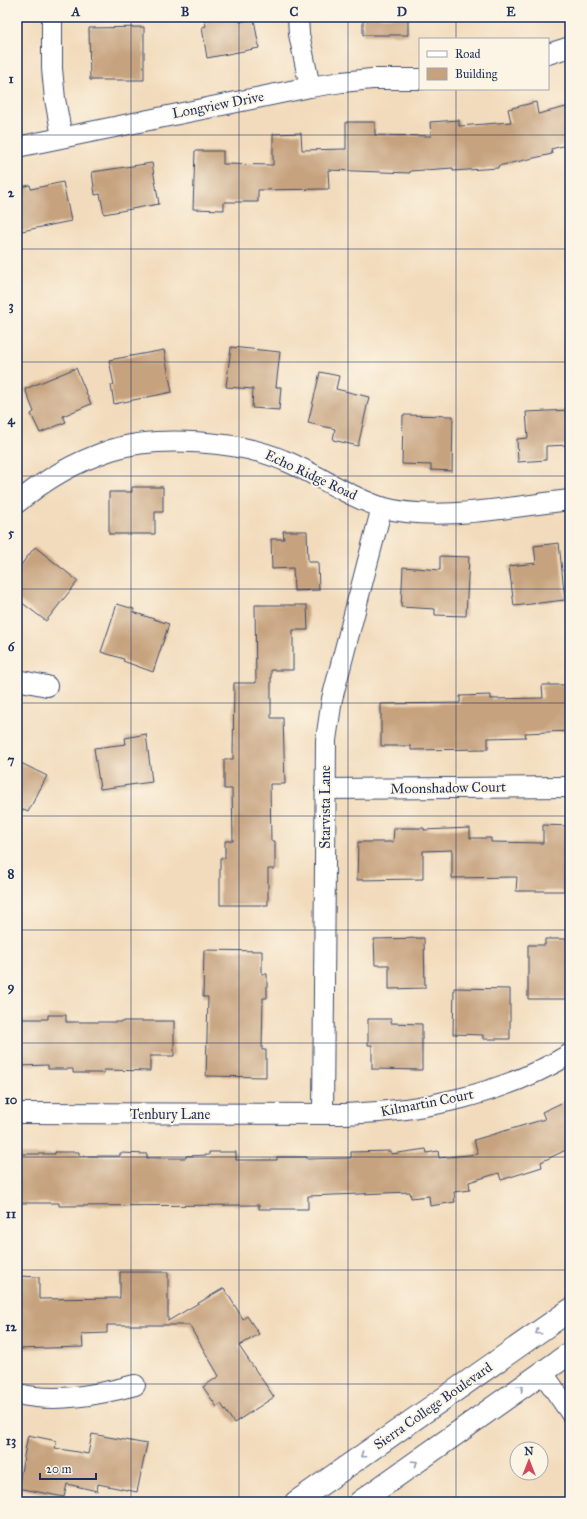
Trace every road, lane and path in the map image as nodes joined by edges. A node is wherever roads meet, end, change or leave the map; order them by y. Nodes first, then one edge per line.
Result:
1 (52, 17) edge
2 (298, 17) edge
3 (570, 47) edge
4 (549, 54) edge
5 (419, 79) edge
6 (310, 87) junction
7 (62, 137) junction
8 (17, 147) edge
9 (570, 500) edge
10 (17, 503) edge
11 (382, 507) junction
12 (17, 680) edge
13 (47, 686) dead end
14 (570, 787) edge
15 (325, 789) junction
16 (570, 1054) edge
17 (17, 1113) edge
18 (323, 1114) junction
19 (570, 1310) edge
20 (570, 1353) edge
21 (543, 1372) junction
22 (135, 1385) dead end
23 (17, 1394) edge
24 (570, 1412) edge
25 (296, 1502) edge
26 (360, 1502) edge

1 - 7 street
2 - 6 street
3 - 4 street
5 - 6 street, Longview Drive
6 - 7 street, Longview Drive
7 - 8 street, Longview Drive
9 - 11 street, Echo Ridge Road
10 - 11 street, Echo Ridge Road
11 - 15 street, Starvista Lane
12 - 13 street
14 - 15 street, Moonshadow Court
15 - 18 street, Starvista Lane
16 - 18 street, Kilmartin Court
17 - 18 street, Tenbury Lane
19 -> 25 main road, Sierra College Boulevard
20 - 21 main road
21 - 24 street
26 -> 21 main road
22 - 23 street

